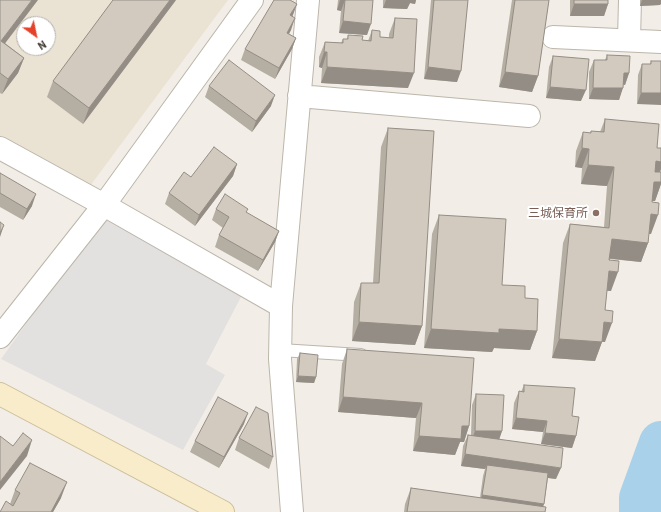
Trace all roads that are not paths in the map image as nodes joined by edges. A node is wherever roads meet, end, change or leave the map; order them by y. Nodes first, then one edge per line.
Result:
1 (252, 0) edge
2 (308, 0) edge
3 (630, 0) edge
4 (553, 37) dead end
5 (629, 40) junction
6 (661, 42) edge
7 (299, 96) junction
8 (529, 116) dead end
9 (0, 148) edge
10 (104, 204) junction
11 (281, 306) junction
12 (0, 337) edge
13 (280, 350) junction
14 (375, 356) edge
15 (0, 394) edge
16 (223, 512) edge
17 (292, 512) edge

1 - 10 street
2 - 7 street
3 - 5 street
4 - 5 street
5 - 6 street
7 - 8 street
7 - 11 street
9 - 10 street
10 - 11 street
10 - 12 street
11 - 13 street
13 - 14 lane
13 - 17 street
15 - 16 street

